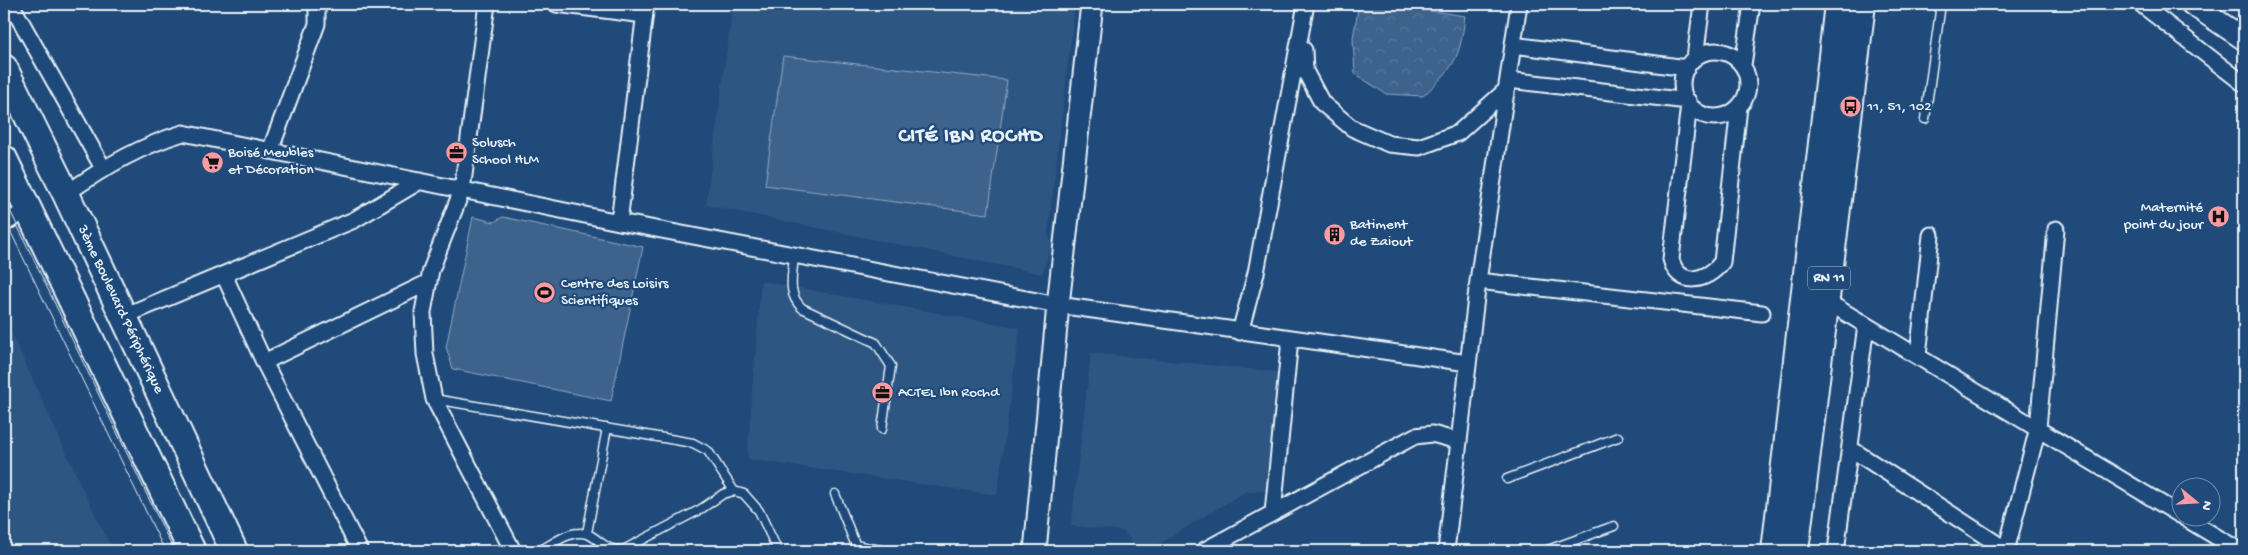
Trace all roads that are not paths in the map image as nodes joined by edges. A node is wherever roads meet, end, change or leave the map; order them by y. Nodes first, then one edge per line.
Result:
1 (12, 4) edge
2 (316, 4) edge
3 (487, 4) edge
4 (556, 4) edge
5 (1092, 4) edge
6 (1306, 4) edge
7 (1519, 4) edge
8 (1702, 4) edge
9 (1752, 4) edge
10 (1838, 4) edge
11 (1862, 4) edge
12 (1940, 4) edge
13 (2141, 4) edge
14 (2192, 4) edge
15 (645, 10) edge
16 (1302, 30) junction
17 (2244, 39) edge
18 (1513, 45) junction
19 (1691, 63) junction
20 (1743, 66) junction
21 (4, 68) edge
22 (2244, 84) edge
23 (1508, 85) junction
24 (1688, 102) junction
25 (1738, 107) junction
26 (1925, 119) dead end
27 (270, 151) junction
28 (4, 159) edge
29 (103, 168) junction
30 (420, 181) junction
31 (462, 190) junction
32 (66, 194) junction
33 (28, 209) junction
34 (619, 222) junction
35 (4, 224) edge
36 (2056, 229) dead end
37 (1931, 236) dead end
38 (794, 255) junction
39 (224, 275) junction
40 (1478, 280) junction
41 (429, 282) junction
42 (1826, 301) junction
43 (1058, 305) junction
44 (1762, 313) dead end
45 (124, 316) junction
46 (1866, 325) junction
47 (1240, 332) junction
48 (1290, 339) junction
49 (1918, 356) junction
50 (264, 362) junction
51 (1468, 363) junction
52 (434, 399) junction
53 (606, 428) junction
54 (2038, 428) junction
55 (882, 429) dead end
56 (1618, 437) dead end
57 (1458, 441) junction
58 (1850, 449) junction
59 (1507, 479) dead end
60 (734, 491) junction
61 (835, 494) dead end
62 (2170, 509) edge
63 (1273, 513) junction
64 (1614, 526) dead end
65 (2202, 528) edge
66 (587, 533) junction
67 (857, 548) edge
68 (192, 551) edge
69 (234, 551) edge
70 (360, 551) edge
71 (513, 551) edge
72 (539, 551) edge
73 (614, 551) edge
74 (778, 551) edge
75 (886, 551) edge
76 (1035, 551) edge
77 (1202, 551) edge
78 (1446, 551) edge
79 (1545, 551) edge
80 (1776, 551) edge
81 (1795, 551) edge
82 (1836, 551) edge
83 (2006, 551) edge
84 (2240, 551) edge

1 - 29 street
2 - 27 street
3 - 31 street
4 - 15 street
5 - 43 street
6 - 16 street
7 - 18 street
8 - 19 street
9 - 20 street
10 - 80 highway, RN 11
11 - 42 highway, RN 11
12 - 26 lane
13 - 22 street
14 - 17 street
15 - 34 street
16 - 23 street
16 - 47 street
18 - 19 street
18 - 23 street
19 - 20 street
19 - 24 street
20 - 25 street
21 - 32 highway, 3ème Boulevard Périphérique
23 - 24 street
23 - 40 street
24 - 25 street
24 - 25 street
27 - 29 street
27 - 30 street
28 - 33 highway
29 - 32 street
30 - 31 street
30 - 39 street
31 - 34 street
31 - 41 street
32 - 45 highway, 3ème Boulevard Périphérique
33 - 35 street
33 - 68 highway
34 - 38 street
36 - 54 street
37 - 49 street
38 - 43 street
38 - 55 lane
39 - 45 street
39 - 50 street
40 - 44 street
40 - 51 street
41 - 50 street
41 - 52 street
42 - 46 street
42 - 81 highway, RN 11
43 - 47 street
43 - 76 street
45 - 69 highway, 3ème Boulevard Périphérique
46 - 49 street
46 - 58 street
47 - 48 street
48 - 51 street
48 - 63 street
49 - 54 street
50 - 70 street
51 - 57 street
52 - 53 lane
52 - 71 street
53 - 60 lane
53 - 66 lane
54 - 62 street
54 - 83 street
56 - 59 lane
57 - 63 street
57 - 78 street
58 - 82 street
58 - 83 street
60 - 73 lane
60 - 74 lane
61 - 67 lane
63 - 77 street
64 - 79 lane
65 - 84 street
66 - 72 lane
66 - 73 lane
67 - 75 lane

